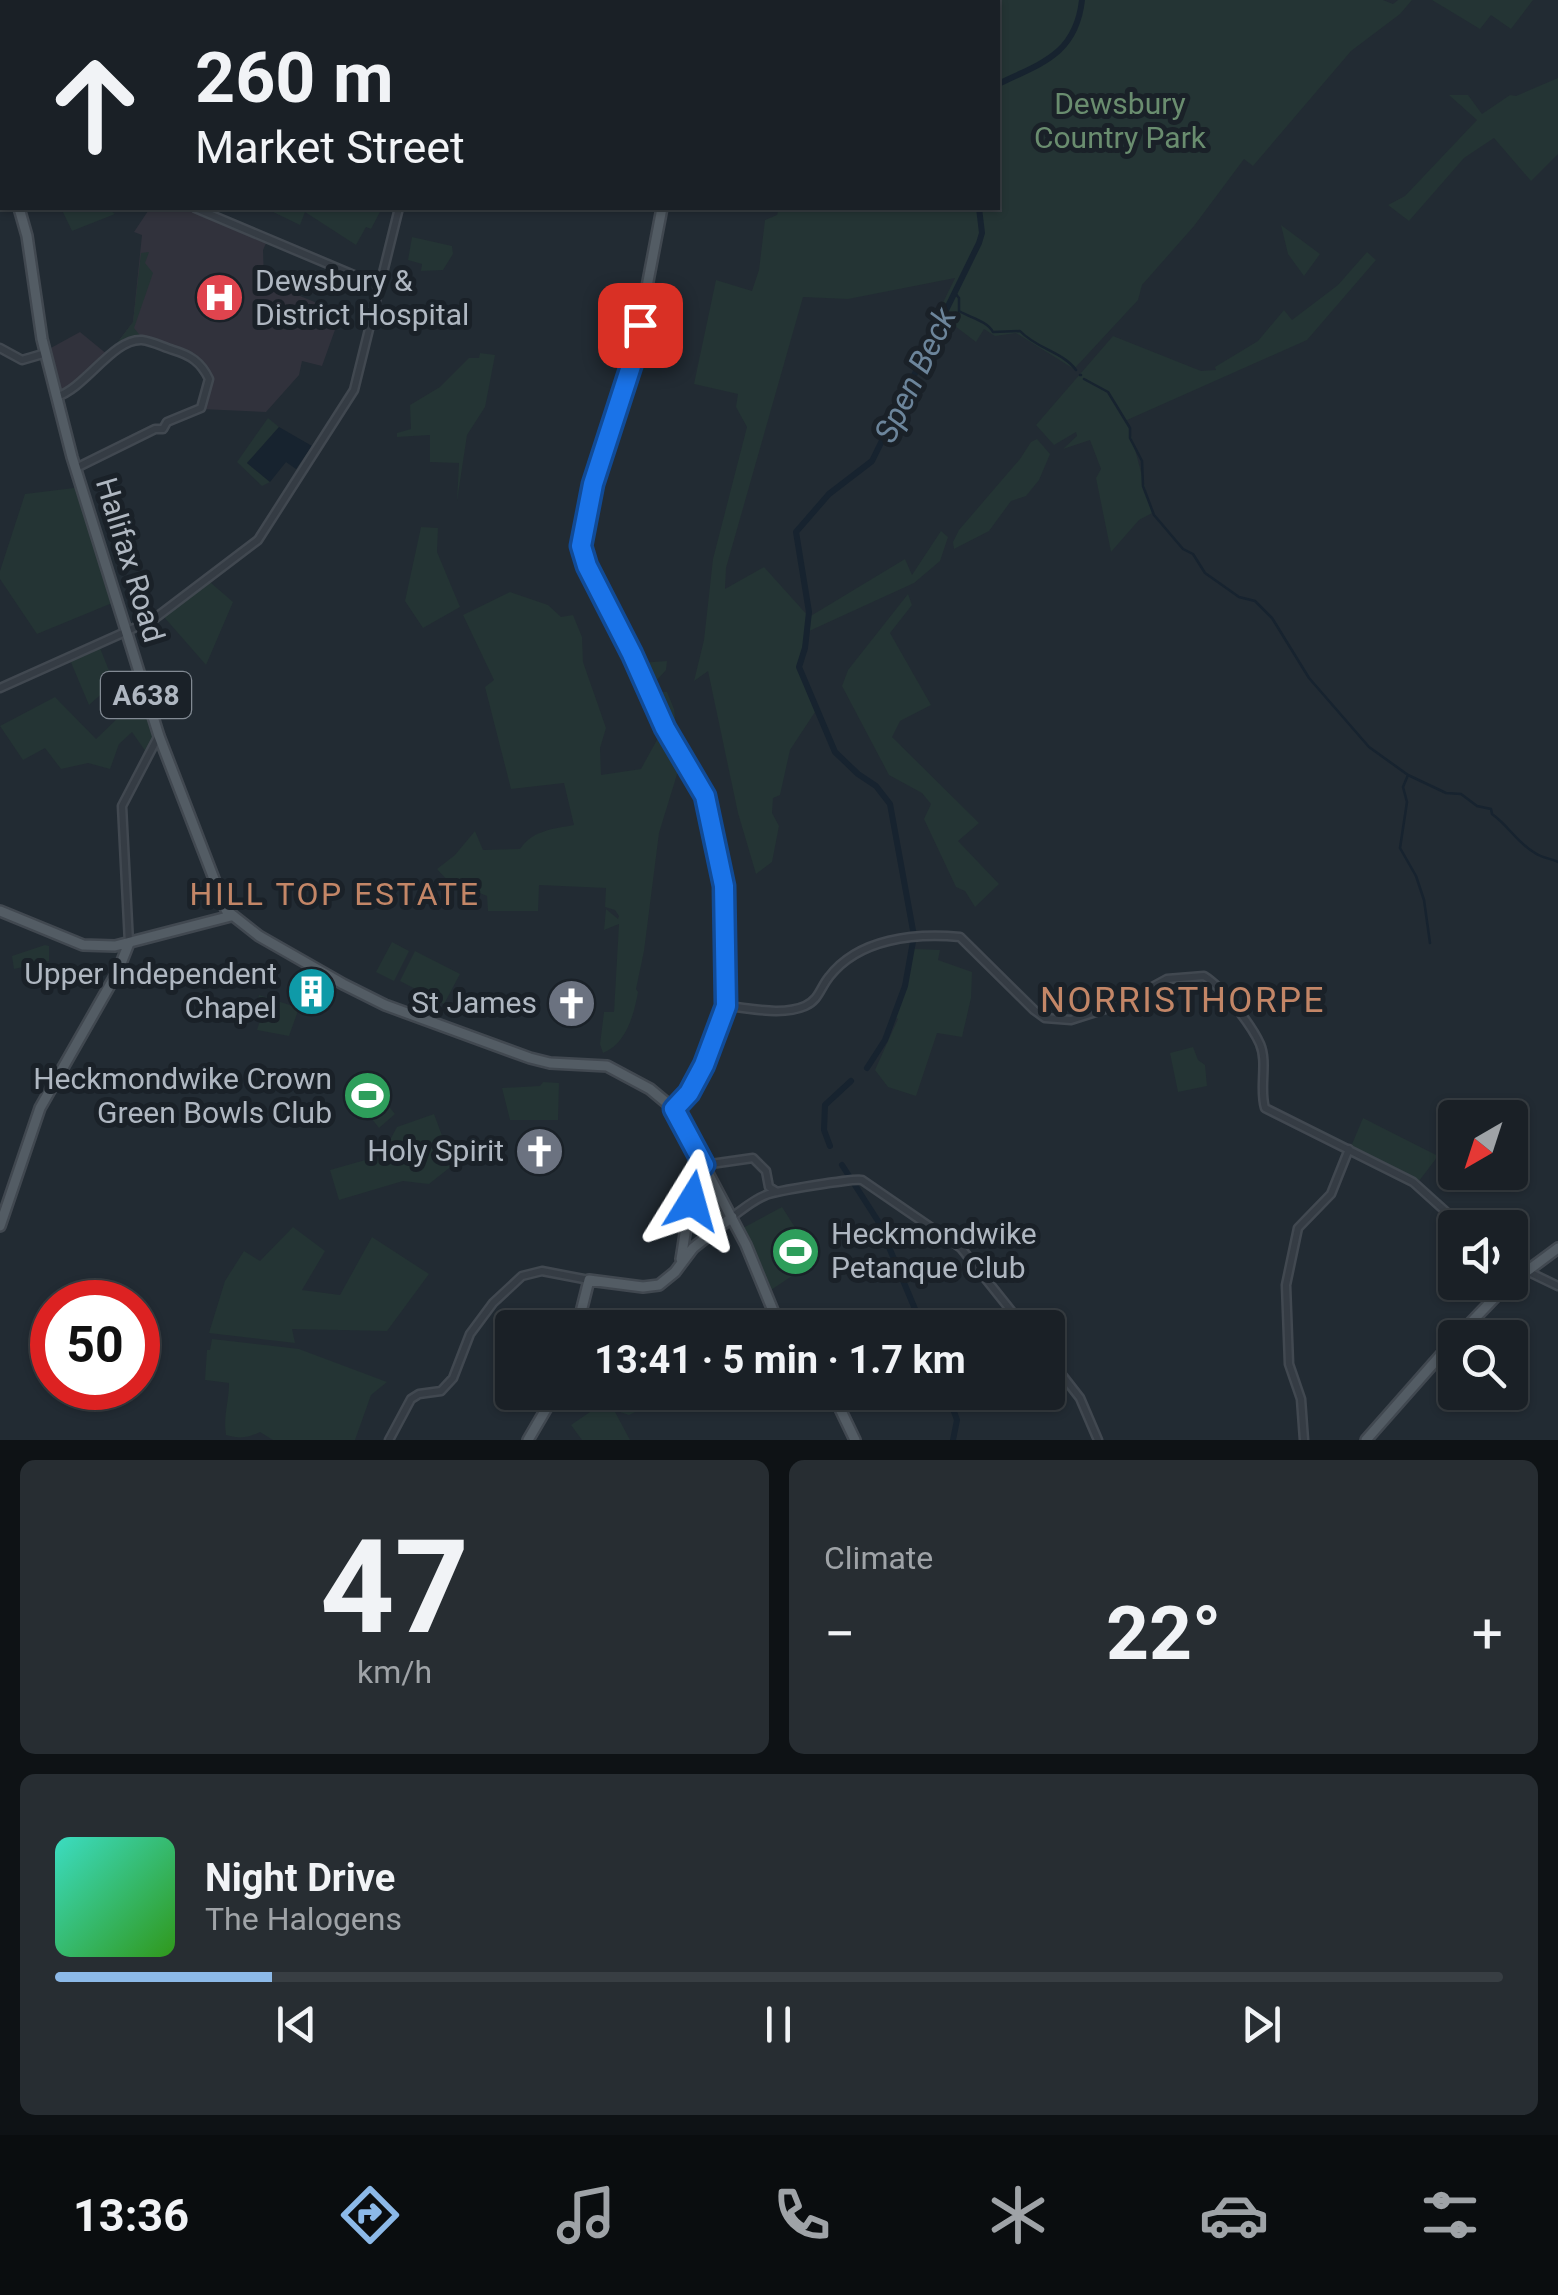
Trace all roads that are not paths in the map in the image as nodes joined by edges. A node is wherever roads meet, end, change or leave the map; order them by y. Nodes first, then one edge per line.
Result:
1 (19, 210) edge
2 (201, 210) edge
3 (399, 210) edge
4 (662, 210) edge
5 (380, 286) junction
6 (0, 348) edge
7 (46, 354) junction
8 (56, 397) junction
9 (76, 468) junction
10 (126, 632) junction
11 (0, 688) edge
12 (159, 736) junction
13 (0, 911) edge
14 (231, 916) junction
15 (129, 942) junction
16 (726, 1006) junction
17 (674, 1104) junction
18 (1349, 1148) junction
19 (704, 1165) junction
20 (769, 1184) junction
21 (777, 1192) junction
22 (764, 1196) junction
23 (1444, 1210) edge
24 (732, 1217) junction
25 (0, 1226) edge
26 (689, 1228) junction
27 (708, 1236) junction
28 (1558, 1248) edge
29 (680, 1262) junction
30 (1530, 1267) junction
31 (1538, 1276) joint
32 (590, 1280) junction
33 (1558, 1286) edge
34 (581, 1310) edge
35 (773, 1310) edge
36 (1011, 1310) edge
37 (1473, 1320) edge
38 (1438, 1358) edge
39 (1065, 1378) edge
40 (546, 1410) edge
41 (841, 1410) edge
42 (389, 1440) edge
43 (528, 1440) edge
44 (855, 1440) edge
45 (1098, 1440) edge
46 (1304, 1440) edge
47 (1366, 1440) edge

1 - 7 main road, Halifax Road / A638
2 - 5 street
3 - 5 street
4 - 16 main road
5 - 10 street
6 - 7 street
7 - 8 main road, Halifax Road / A638
8 - 9 main road, Halifax Road / A638
8 - 9 street
9 - 10 main road, Halifax Road / A638
10 - 11 street
10 - 12 main road, Halifax Road / A638
12 - 14 main road, Halifax Road / A638
12 - 15 street
13 - 15 main road
14 - 15 main road
14 - 17 main road
15 - 25 main road
16 - 17 main road
16 - 18 street
17 - 19 main road
18 - 23 street
18 - 46 street
19 - 20 street
19 - 24 main road
19 - 26 main road
20 - 21 street
20 - 22 street
21 - 22 street
21 - 36 street
22 - 24 street
24 - 27 main road
24 - 35 main road
26 - 27 main road
26 - 29 main road
27 - 29 main road
28 - 30 main road
29 - 32 main road
30 - 31 main road
30 - 37 main road
31 - 33 street
32 - 34 main road
32 - 42 street
38 - 47 main road
39 - 45 street
40 - 43 main road
41 - 44 main road

